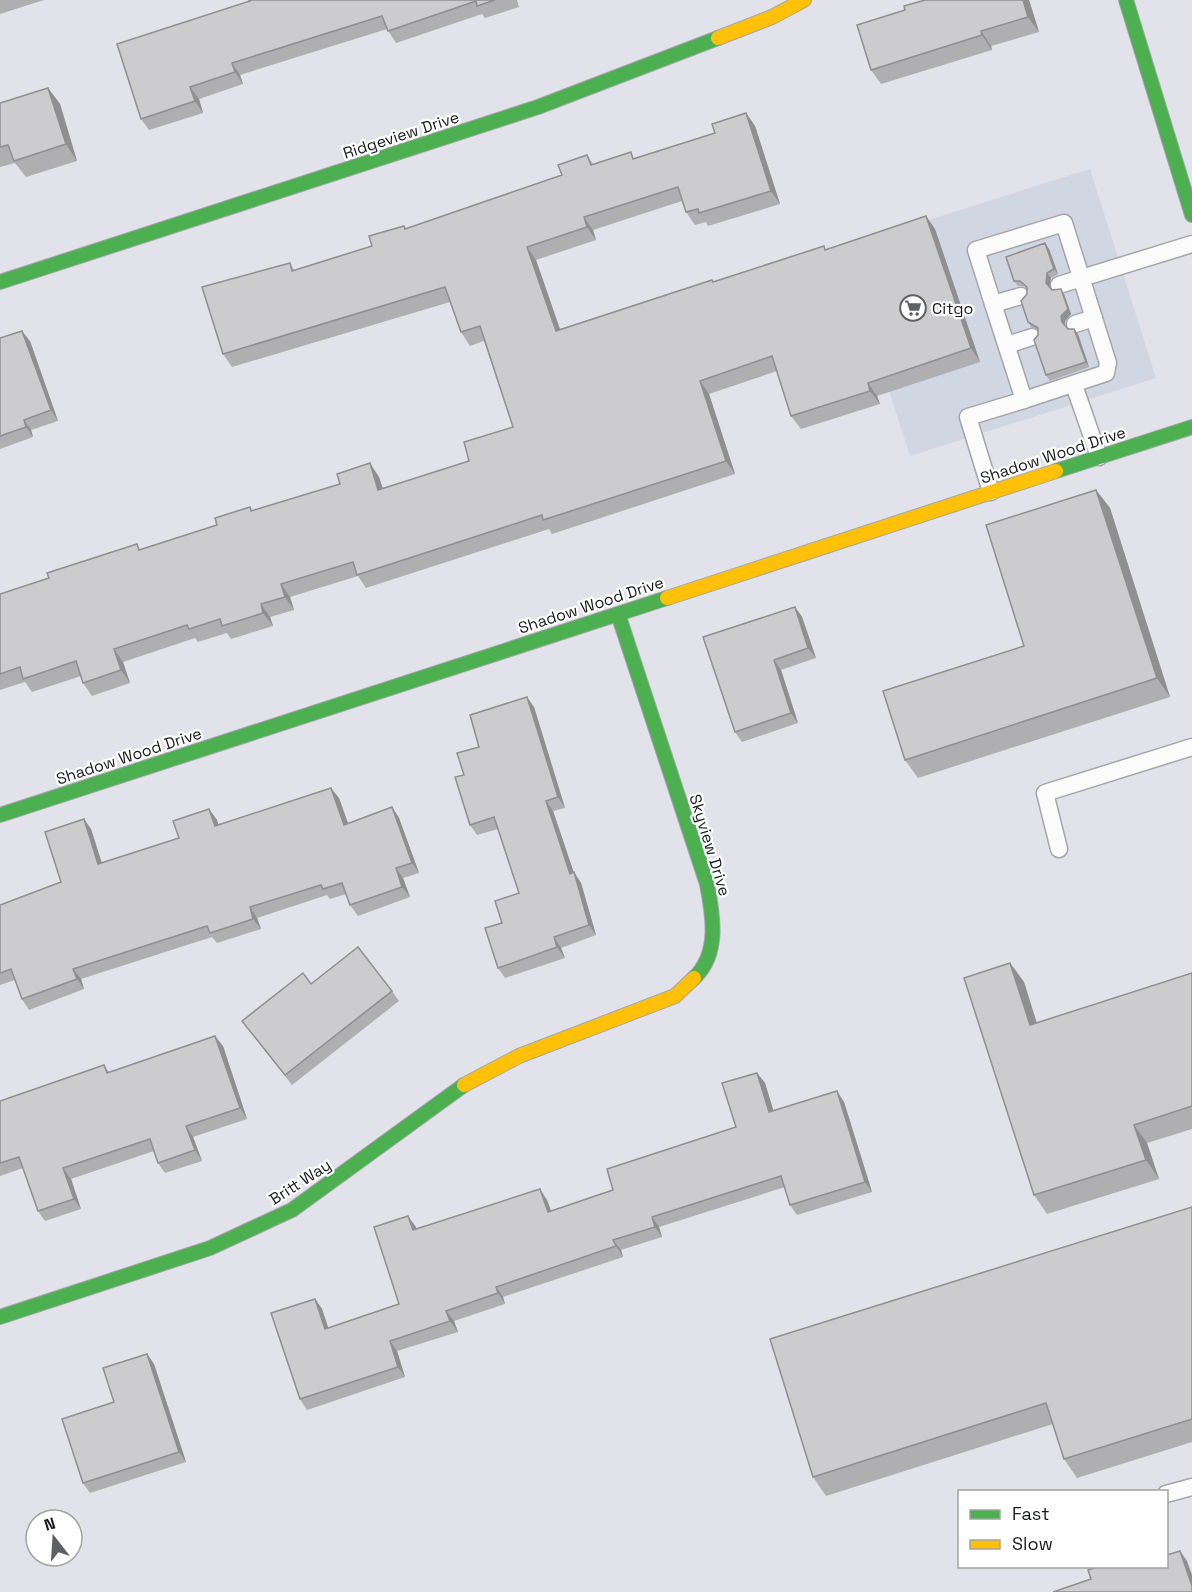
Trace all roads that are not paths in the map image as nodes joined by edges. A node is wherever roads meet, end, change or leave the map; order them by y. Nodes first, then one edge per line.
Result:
1 (804, 0) edge
2 (1126, 0) edge
3 (1192, 215) edge
4 (1192, 244) edge
5 (1082, 278) junction
6 (0, 282) edge
7 (1059, 285) dead end
8 (1021, 296) dead end
9 (993, 304) junction
10 (1094, 318) junction
11 (1075, 324) dead end
12 (1032, 338) edge
13 (1007, 345) junction
14 (1074, 385) junction
15 (1024, 400) junction
16 (1192, 427) edge
17 (1099, 457) junction
18 (991, 492) junction
19 (618, 614) junction
20 (1192, 747) edge
21 (0, 815) edge
22 (1059, 849) dead end
23 (595, 1027) joint
24 (0, 1317) edge
25 (1192, 1488) edge
26 (1168, 1494) edge

1 - 6 street, Ridgeview Drive
2 - 3 street
4 - 5 lane
5 - 7 lane
5 - 9 lane
5 - 10 lane
8 - 9 lane
9 - 13 lane
10 - 11 lane
10 - 14 lane
12 - 13 lane
13 - 15 lane
14 - 15 lane
14 - 17 lane
15 - 18 lane
16 - 17 street, Shadow Wood Drive
17 - 18 street, Shadow Wood Drive
18 - 19 street, Shadow Wood Drive
19 - 21 street, Shadow Wood Drive
19 - 23 street, Skyview Drive
20 - 22 lane
23 - 24 street, Britt Way
25 - 26 lane

